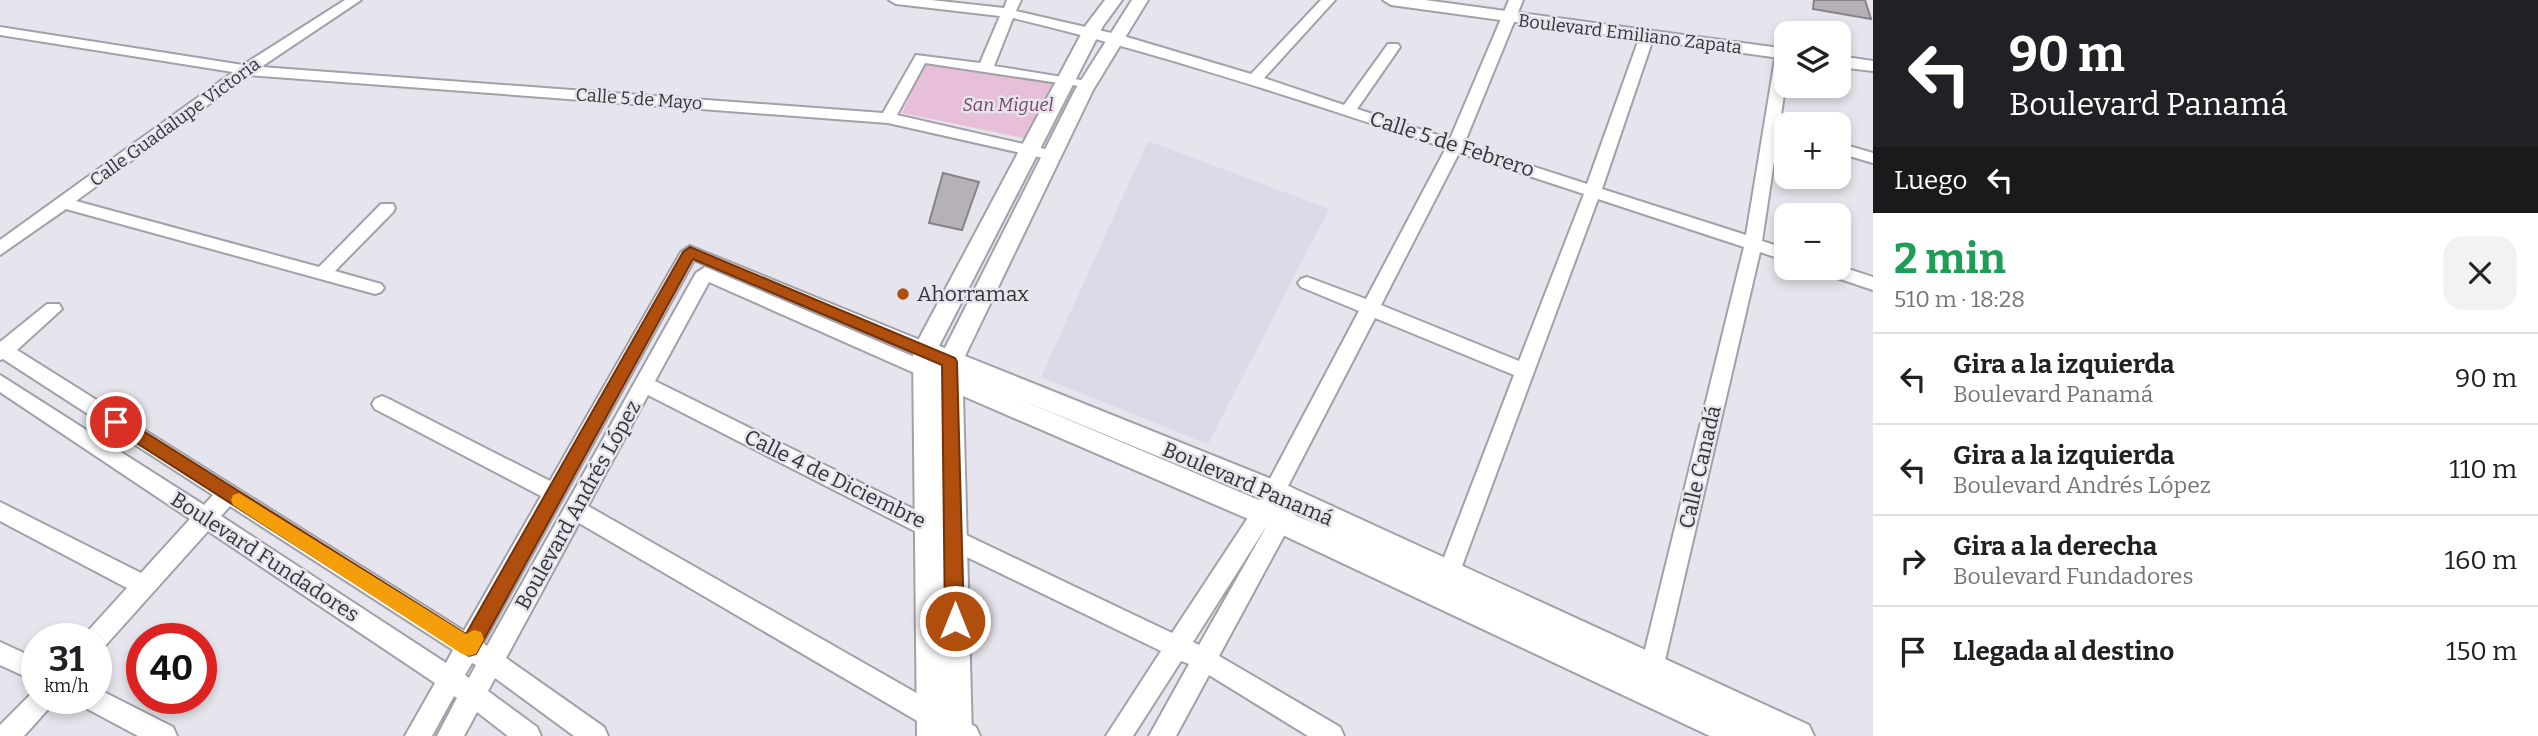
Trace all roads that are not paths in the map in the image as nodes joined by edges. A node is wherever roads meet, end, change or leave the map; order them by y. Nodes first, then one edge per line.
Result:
1 (896, 0) edge
2 (1114, 0) edge
3 (1140, 0) edge
4 (1328, 0) edge
5 (1391, 0) edge
6 (1447, 0) edge
7 (346, 1) edge
8 (1011, 6) edge
9 (1513, 9) edge
10 (0, 31) edge
11 (1104, 35) junction
12 (1647, 36) junction
13 (1393, 47) dead end
14 (1774, 48) edge
15 (1774, 49) edge
16 (1851, 51) edge
17 (1873, 54) edge
18 (1851, 63) edge
19 (1873, 66) edge
20 (986, 67) junction
21 (246, 70) junction
22 (1254, 80) junction
23 (1076, 83) junction
24 (1776, 98) edge
25 (1348, 110) junction
26 (888, 118) junction
27 (1770, 128) junction
28 (1774, 129) edge
29 (1455, 146) junction
30 (1851, 152) edge
31 (1040, 153) junction
32 (1873, 158) edge
33 (1593, 191) junction
34 (62, 204) junction
35 (387, 208) dead end
36 (1753, 244) junction
37 (0, 250) edge
38 (1774, 251) edge
39 (690, 252) junction
40 (705, 273) junction
41 (322, 274) junction
42 (1851, 277) edge
43 (1307, 283) dead end
44 (1873, 284) edge
45 (375, 288) dead end
46 (1369, 307) junction
47 (54, 309) dead end
48 (2, 352) edge
49 (938, 366) junction
50 (1525, 371) junction
51 (0, 382) edge
52 (644, 384) junction
53 (382, 404) dead end
54 (228, 493) junction
55 (555, 493) junction
56 (1278, 506) junction
57 (0, 510) edge
58 (576, 510) junction
59 (206, 518) junction
60 (930, 526) junction
61 (954, 540) junction
62 (1445, 583) junction
63 (144, 586) junction
64 (110, 623) edge
65 (469, 647) junction
66 (1178, 647) junction
67 (0, 653) edge
68 (1205, 660) junction
69 (492, 662) junction
70 (21, 663) edge
71 (1650, 679) junction
72 (452, 680) junction
73 (474, 695) junction
74 (112, 709) edge
75 (27, 714) edge
76 (949, 731) edge
77 (1781, 732) edge
78 (7, 736) edge
79 (164, 736) edge
80 (418, 736) edge
81 (450, 736) edge
82 (528, 736) edge
83 (595, 736) edge
84 (1119, 736) edge
85 (1162, 736) edge
86 (1331, 736) edge
87 (1745, 736) edge

1 - 8 street, Calle 5 de Febrero
2 - 11 street
3 - 11 street
4 - 22 street
5 - 9 street, Boulevard Emiliano Zapata
6 - 9 street, Boulevard Emiliano Zapata
7 - 21 street, Calle Guadalupe Victoria
8 - 11 street, Calle 5 de Febrero
8 - 20 street
9 - 12 street, Boulevard Emiliano Zapata
9 - 14 street, Boulevard Emiliano Zapata
9 - 29 street
10 - 21 street, Calle 5 de Mayo
11 - 22 street, Calle 5 de Febrero
11 - 23 street
12 - 15 street, Boulevard Emiliano Zapata
12 - 33 street
13 - 25 street
16 - 17 street
18 - 19 street
20 - 23 street
20 - 26 street
21 - 26 street, Calle 5 de Mayo
21 - 34 street, Calle Guadalupe Victoria
22 - 25 street, Calle 5 de Febrero
23 - 31 street
24 - 27 street, Calle Canadá
25 - 29 street, Calle 5 de Febrero
26 - 31 street, Calle 5 de Mayo
27 - 28 street
27 - 36 street, Calle Canadá
29 - 33 street, Calle 5 de Febrero
29 - 46 street
30 - 32 street
31 - 49 street
33 - 36 street, Calle 5 de Febrero
33 - 50 street
34 - 37 street, Calle Guadalupe Victoria
34 - 41 street
35 - 41 street
36 - 38 street, Calle 5 de Febrero
36 - 71 street, Calle Canadá
39 - 40 street
39 - 49 street, Boulevard Panamá
39 - 55 street, Boulevard Andrés López
40 - 49 street, Boulevard Panamá
40 - 52 street, Boulevard Andrés López
41 - 45 street
42 - 44 street
43 - 46 street
46 - 50 street
46 - 56 street
47 - 48 street
48 - 54 street, Boulevard Fundadores
49 - 56 street, Boulevard Panamá
49 - 60 street
49 - 61 street
50 - 62 street
51 - 59 street, Boulevard Fundadores
52 - 58 street, Boulevard Andrés López
52 - 60 street, Calle 4 de Diciembre
53 - 55 street
54 - 59 street
54 - 65 street, Boulevard Fundadores
55 - 65 street, Boulevard Andrés López
56 - 62 street, Boulevard Panamá
56 - 66 street
56 - 68 street
57 - 63 street
58 - 69 street, Boulevard Andrés López
58 - 76 street
59 - 63 street
59 - 72 street, Boulevard Fundadores
60 - 61 street, Calle 4 de Diciembre
60 - 76 street
61 - 66 street, Calle 4 de Diciembre
61 - 76 street
62 - 71 street, Boulevard Panamá
63 - 64 street
65 - 69 street, Boulevard Fundadores
65 - 72 street, Boulevard Andrés López
66 - 68 street, Calle 4 de Diciembre
66 - 84 street
67 - 70 street
68 - 85 street
68 - 86 street
69 - 73 street, Boulevard Andrés López
69 - 83 street, Boulevard Fundadores
71 - 77 street, Boulevard Panamá
71 - 87 street, Boulevard Panamá
72 - 73 street, Boulevard Fundadores
72 - 80 street, Boulevard Andrés López
73 - 81 street, Boulevard Andrés López
73 - 82 street, Boulevard Fundadores
74 - 79 street
75 - 78 street

